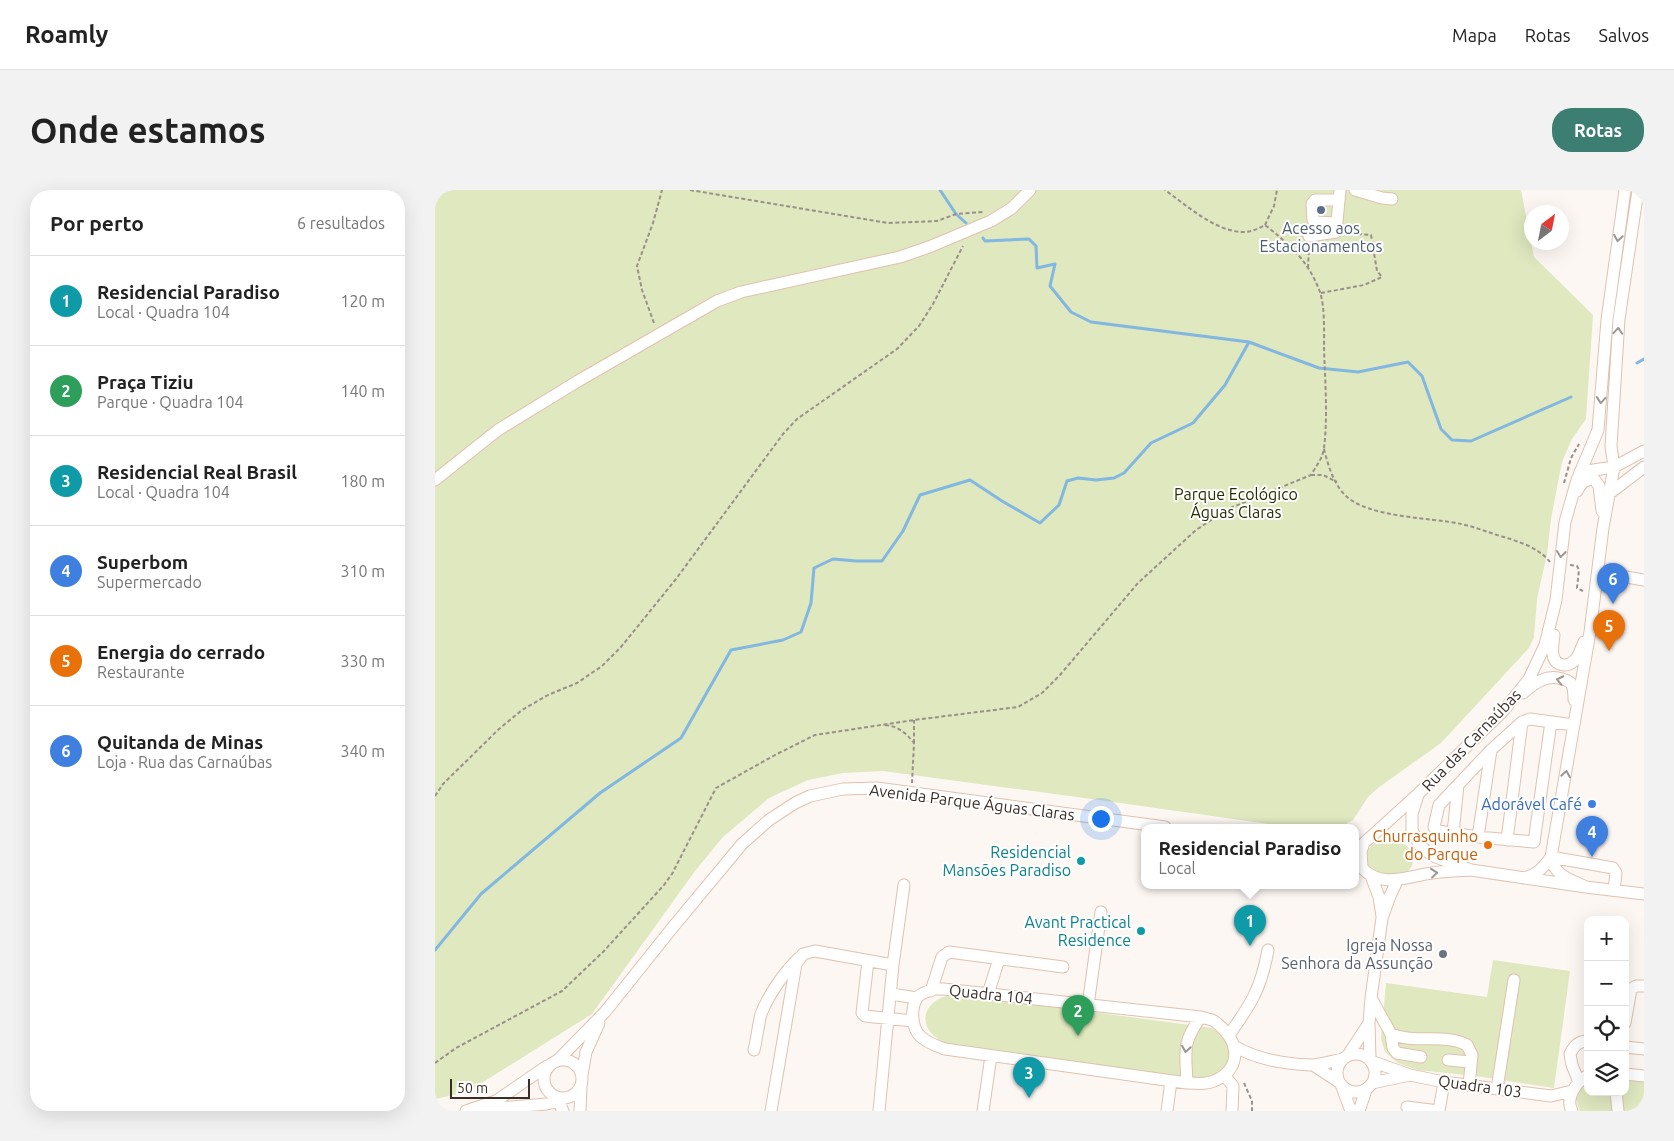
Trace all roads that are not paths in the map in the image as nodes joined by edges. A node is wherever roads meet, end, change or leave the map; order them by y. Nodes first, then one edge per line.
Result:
1 (1030, 190) edge
2 (1355, 190) edge
3 (1625, 190) edge
4 (1638, 190) edge
5 (1339, 195) edge
6 (1392, 199) dead end
7 (1336, 227) junction
8 (1309, 236) road end
9 (1644, 451) edge
10 (1614, 467) junction
11 (1644, 467) edge
12 (1580, 472) junction
13 (435, 480) edge
14 (1610, 493) junction
15 (1565, 522) junction
16 (1603, 528) junction
17 (1598, 572) junction
18 (1644, 580) edge
19 (1556, 600) junction
20 (1590, 632) junction
21 (1504, 710) junction
22 (1522, 722) junction
23 (1551, 722) junction
24 (1575, 722) junction
25 (1484, 731) junction
26 (1495, 747) junction
27 (1458, 786) junction
28 (1418, 794) junction
29 (1143, 824) edge
30 (1453, 833) junction
31 (1478, 838) junction
32 (1507, 840) junction
33 (1359, 844) edge
34 (1551, 857) junction
35 (1363, 869) edge
36 (1471, 870) junction
37 (1524, 878) junction
38 (1399, 880) junction
39 (904, 885) dead end
40 (1586, 887) junction
41 (1613, 890) junction
42 (1641, 895) edge
43 (1101, 912) dead end
44 (1382, 918) junction
45 (1268, 950) dead end
46 (800, 957) junction
47 (999, 959) junction
48 (868, 961) junction
49 (893, 965) junction
50 (1063, 967) dead end
51 (1514, 980) dead end
52 (1644, 986) edge
53 (931, 991) junction
54 (891, 994) junction
55 (988, 994) junction
56 (913, 998) junction
57 (1371, 998) junction
58 (1088, 1005) junction
59 (1628, 1006) edge
60 (605, 1012) junction
61 (1201, 1017) junction
62 (888, 1018) junction
63 (910, 1021) junction
64 (1369, 1024) junction
65 (1391, 1034) junction
66 (1229, 1035) junction
67 (1584, 1041) edge
68 (1234, 1046) junction
69 (1629, 1047) edge
70 (1644, 1049) edge
71 (754, 1050) dead end
72 (991, 1056) junction
73 (1345, 1057) junction
74 (1421, 1057) dead end
75 (1261, 1058) junction
76 (1370, 1060) junction
77 (1448, 1060) dead end
78 (554, 1062) junction
79 (1471, 1062) junction
80 (1313, 1065) junction
81 (1233, 1066) junction
82 (1629, 1074) edge
83 (1224, 1075) junction
84 (1410, 1075) junction
85 (1644, 1076) edge
86 (582, 1080) junction
87 (1171, 1081) junction
88 (1444, 1082) junction
89 (1187, 1083) junction
90 (1580, 1083) edge
91 (1341, 1084) junction
92 (1469, 1085) junction
93 (1369, 1086) junction
94 (1497, 1089) junction
95 (1551, 1096) junction
96 (1616, 1096) edge
97 (560, 1098) junction
98 (1407, 1107) dead end
99 (1571, 1109) edge
100 (468, 1111) edge
101 (563, 1111) edge
102 (580, 1111) edge
103 (771, 1111) edge
104 (879, 1111) edge
105 (983, 1111) edge
106 (1167, 1111) edge
107 (1232, 1111) edge
108 (1351, 1111) edge
109 (1359, 1111) edge
110 (1438, 1111) edge
111 (1618, 1111) edge

1 - 13 street
2 - 6 street
3 -> 12 street, Rua das Carnaúbas
10 -> 4 street
5 - 7 street
5 - 7 street
7 - 8 street
9 - 10 street
10 - 12 street
10 - 14 street
11 - 14 street
12 - 15 street, Rua das Carnaúbas
14 - 16 street
15 - 16 street
15 -> 19 street, Rua das Carnaúbas
16 - 17 street
17 - 18 street
17 - 20 street
19 - 20 street
19 - 21 street, Rua das Carnaúbas
20 - 24 street
24 -> 21 street
21 - 25 street, Rua das Carnaúbas
22 - 23 street
22 - 26 street
22 - 32 street
23 - 24 street
23 - 32 street
34 -> 24 street
25 - 26 street
25 - 28 street, Rua das Carnaúbas
26 - 27 street
26 - 31 street
27 - 30 street
27 - 30 street
28 - 33 street, Rua das Carnaúbas
28 - 36 street
29 - 60 street, Avenida Parque Águas Claras
30 - 31 street
31 - 32 street
33 - 35 street
34 - 37 street
34 - 40 street
34 - 41 street
35 - 38 street
35 - 44 street
36 - 37 street
38 -> 36 street
37 - 40 street
38 - 44 street
39 - 49 street
40 - 41 street
41 - 42 street
43 - 58 street
44 - 57 street
45 - 66 street
46 - 48 street
46 - 71 street
46 - 103 street
47 - 50 street
47 - 53 street
47 - 55 street
48 - 49 street
48 - 62 street
49 - 54 street
51 - 94 street
52 - 59 street
53 - 55 street, Quadra 104
53 - 56 street, Quadra 104
54 - 56 street
54 - 62 street
55 - 58 street, Quadra 104
56 - 63 street
57 - 64 street
57 - 65 street
58 - 61 street, Quadra 104
60 - 78 street, Avenida Parque Águas Claras
60 - 86 street, Avenida Parque Águas Claras
61 - 66 street, Quadra 104
61 -> 89 street
62 - 63 street
62 - 104 street
63 - 72 street
64 - 73 street
64 - 76 street
65 - 74 street
65 - 79 street
66 - 68 street, Quadra 104
67 - 90 street
68 - 75 street
68 - 81 street, Quadra 104
69 - 70 street
72 - 87 street
72 - 105 street
73 - 76 street
73 - 80 street
73 - 91 street
75 - 80 street
75 - 81 street
76 - 84 street, Quadra 103
76 - 93 street
77 - 79 street
78 - 86 street
78 - 97 street
78 - 100 street, Avenida Parque Águas Claras
79 - 92 street
80 - 91 street
81 - 83 street
82 - 85 street
83 - 89 street
83 - 107 street
84 - 88 street, Quadra 103
84 - 93 street, Quadra 103
86 - 97 street
86 - 102 street, Avenida Parque Águas Claras
87 - 89 street
87 - 106 street
88 - 92 street, Quadra 103
88 - 110 street
90 - 95 street, Quadra 103
90 - 99 street, Quadra 103
91 - 93 street
91 - 108 street
92 - 94 street, Quadra 103
93 - 109 street
94 - 95 street, Quadra 103
95 - 99 street, Quadra 103
96 - 111 street
97 - 100 street, Avenida Parque Águas Claras
97 - 101 street
98 - 110 street

